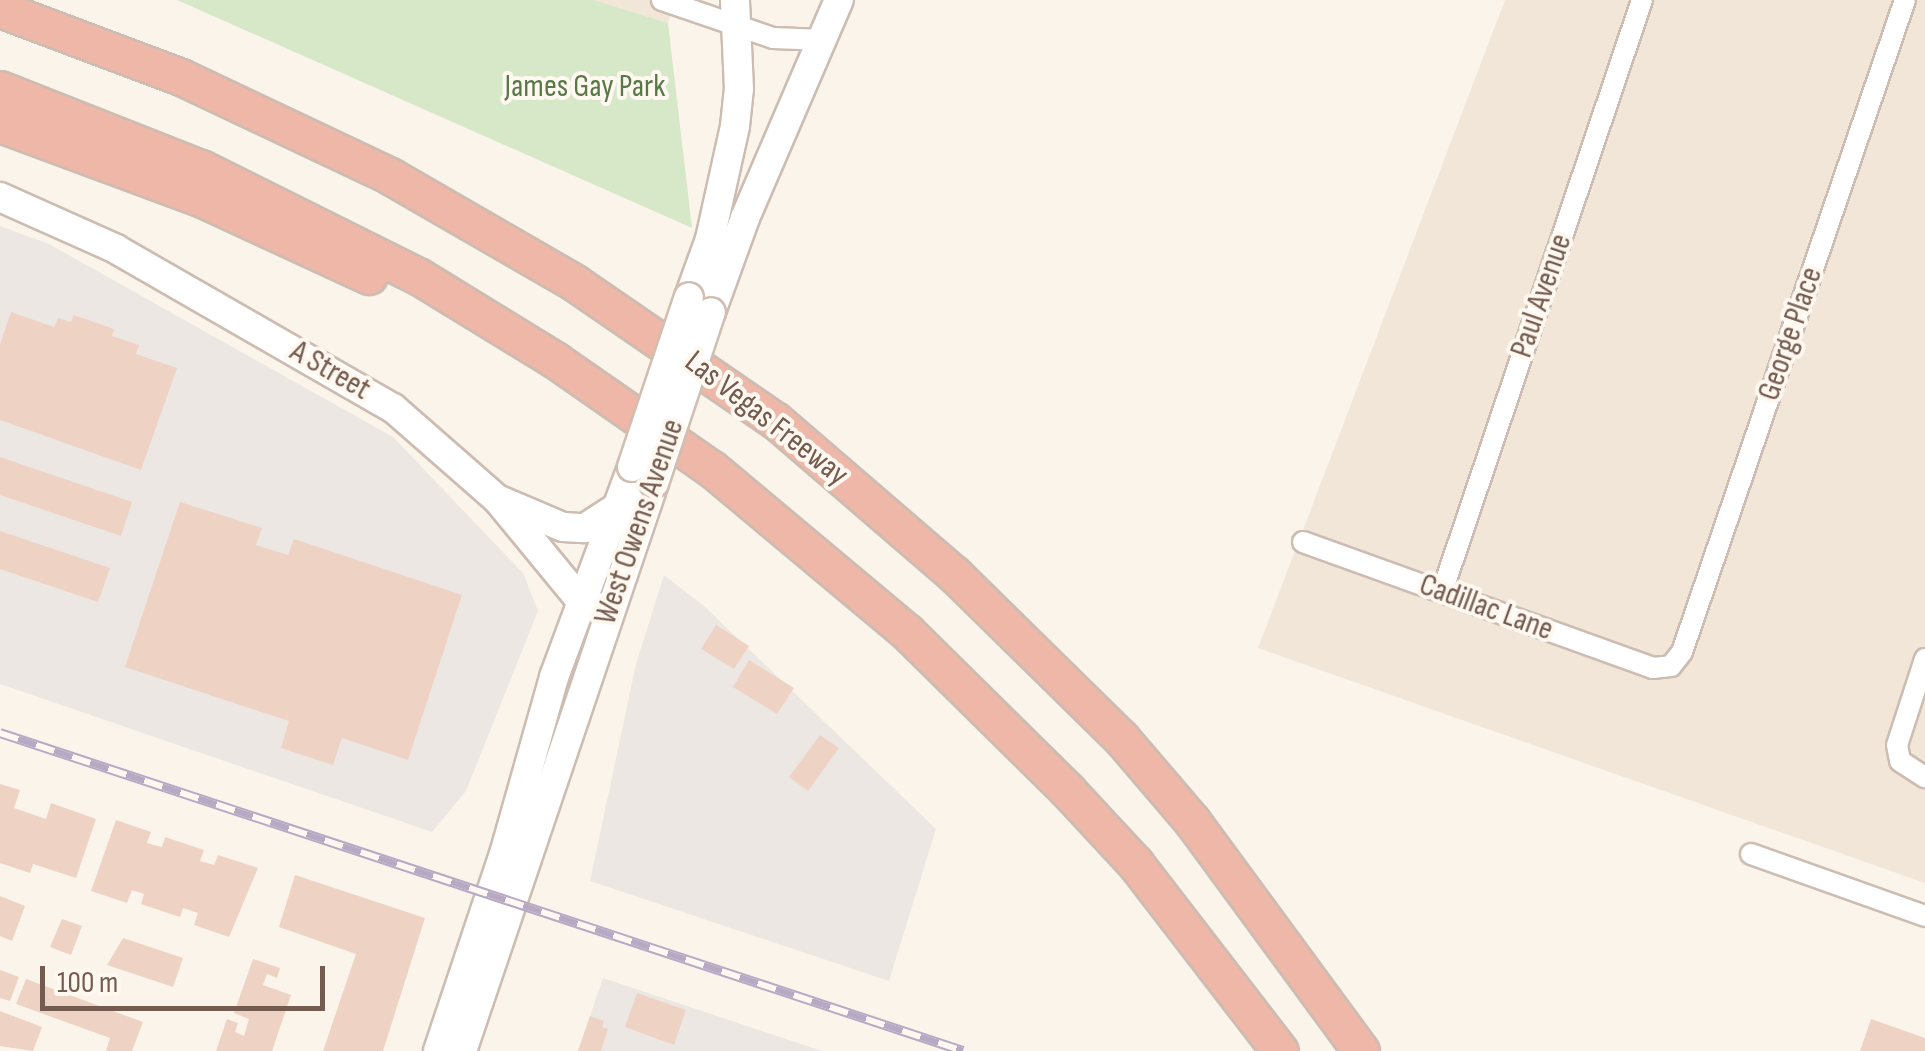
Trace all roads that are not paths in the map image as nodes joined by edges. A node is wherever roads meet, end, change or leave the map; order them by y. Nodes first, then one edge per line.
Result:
1 (662, 0) edge
2 (839, 0) edge
3 (1642, 0) edge
4 (1905, 0) edge
5 (0, 10) edge
6 (735, 11) edge
7 (825, 40) junction
8 (0, 89) edge
9 (0, 124) edge
10 (0, 197) edge
11 (700, 304) junction
12 (630, 410) junction
13 (643, 475) junction
14 (498, 500) junction
15 (619, 505) junction
16 (1303, 542) dead end
17 (1442, 592) junction
18 (580, 600) junction
19 (609, 612) junction
20 (1925, 660) edge
21 (1670, 666) joint
22 (1925, 776) edge
23 (1751, 854) dead end
24 (1925, 916) edge
25 (438, 1051) edge
26 (462, 1051) edge
27 (1280, 1051) edge
28 (1361, 1051) edge

1 - 6 street
2 - 7 main road, West Owens Avenue
3 - 17 street, Paul Avenue
4 - 21 street, George Place
5 - 28 highway, Las Vegas Freeway
6 - 7 street
6 - 11 main road, West Owens Avenue
7 - 11 main road, West Owens Avenue
8 - 12 highway
9 - 12 highway
10 - 14 main road, A Street
11 - 13 main road, West Owens Avenue, bridge
12 - 27 highway
13 - 15 main road, West Owens Avenue
13 - 19 main road, West Owens Avenue
14 - 15 main road
14 - 18 main road, A Street
15 - 18 main road, West Owens Avenue
16 - 17 street, Cadillac Lane
17 - 21 street, Cadillac Lane
18 - 19 main road, A Street
18 - 25 main road, West Owens Avenue
19 - 26 main road, West Owens Avenue
20 - 22 street
23 - 24 street

